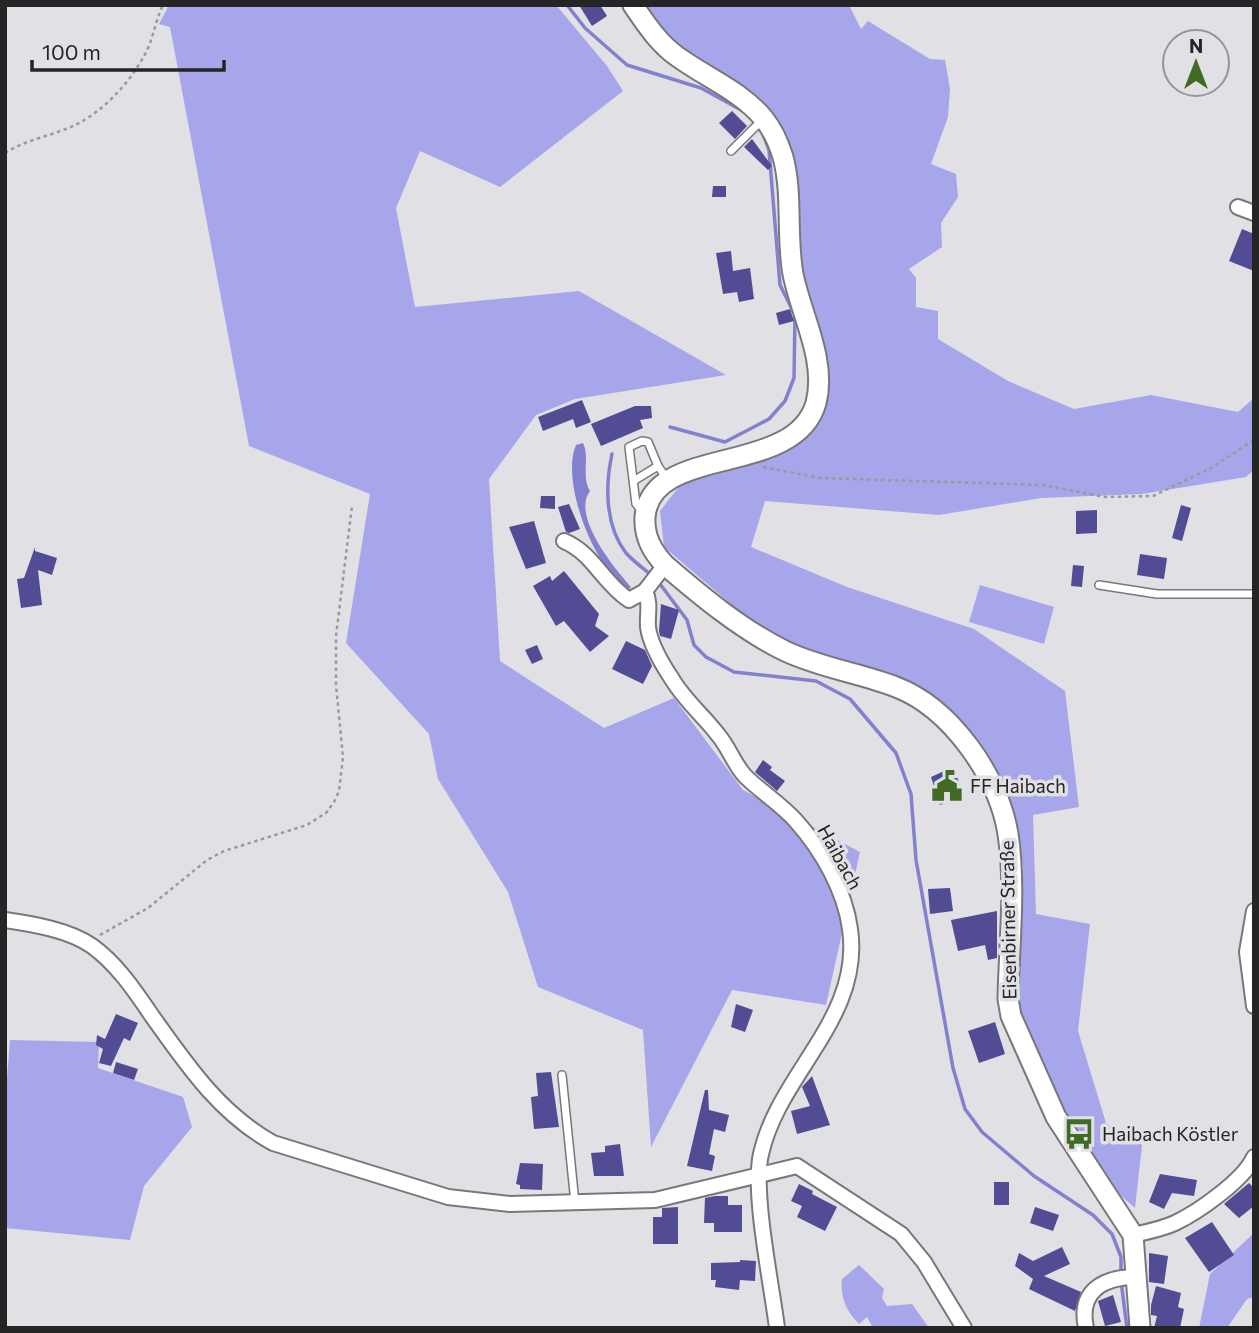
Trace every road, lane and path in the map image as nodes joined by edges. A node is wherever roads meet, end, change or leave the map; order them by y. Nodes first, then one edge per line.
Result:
1 (163, 5) edge
2 (633, 5) edge
3 (763, 119) junction
4 (730, 151) dead end
5 (5, 153) edge
6 (1238, 207) dead end
7 (1254, 213) edge
8 (1254, 440) edge
9 (733, 460) junction
10 (663, 473) junction
11 (635, 480) junction
12 (352, 506) dead end
13 (645, 515) junction
14 (564, 541) dead end
15 (654, 579) junction
16 (1099, 585) dead end
17 (1254, 594) edge
18 (1254, 911) edge
19 (5, 920) edge
20 (91, 945) junction
21 (1254, 1006) edge
22 (562, 1075) dead end
23 (1254, 1157) edge
24 (759, 1176) junction
25 (575, 1203) junction
26 (1133, 1235) junction
27 (1127, 1278) junction
28 (777, 1328) edge
29 (964, 1328) edge
30 (1086, 1328) edge
31 (1140, 1328) edge

1 - 5 path
2 - 3 main road
3 - 4 lane
3 - 9 main road
6 - 7 street
8 - 9 path
9 - 10 main road
10 - 11 lane
10 - 11 lane
10 - 13 main road
11 - 13 lane
12 - 20 path
13 - 15 main road, Eisenbirner Straße
14 - 15 street
15 - 24 street, Haibach
15 - 26 main road, Eisenbirner Straße
16 - 17 lane
18 - 21 street
19 - 20 street
20 - 25 street
22 - 25 lane
23 - 26 street
24 - 25 street
24 - 28 street, Haibach
24 - 29 street
26 - 27 main road, Eisenbirner Straße
27 - 30 street
27 - 31 main road, Eisenbirner Straße

